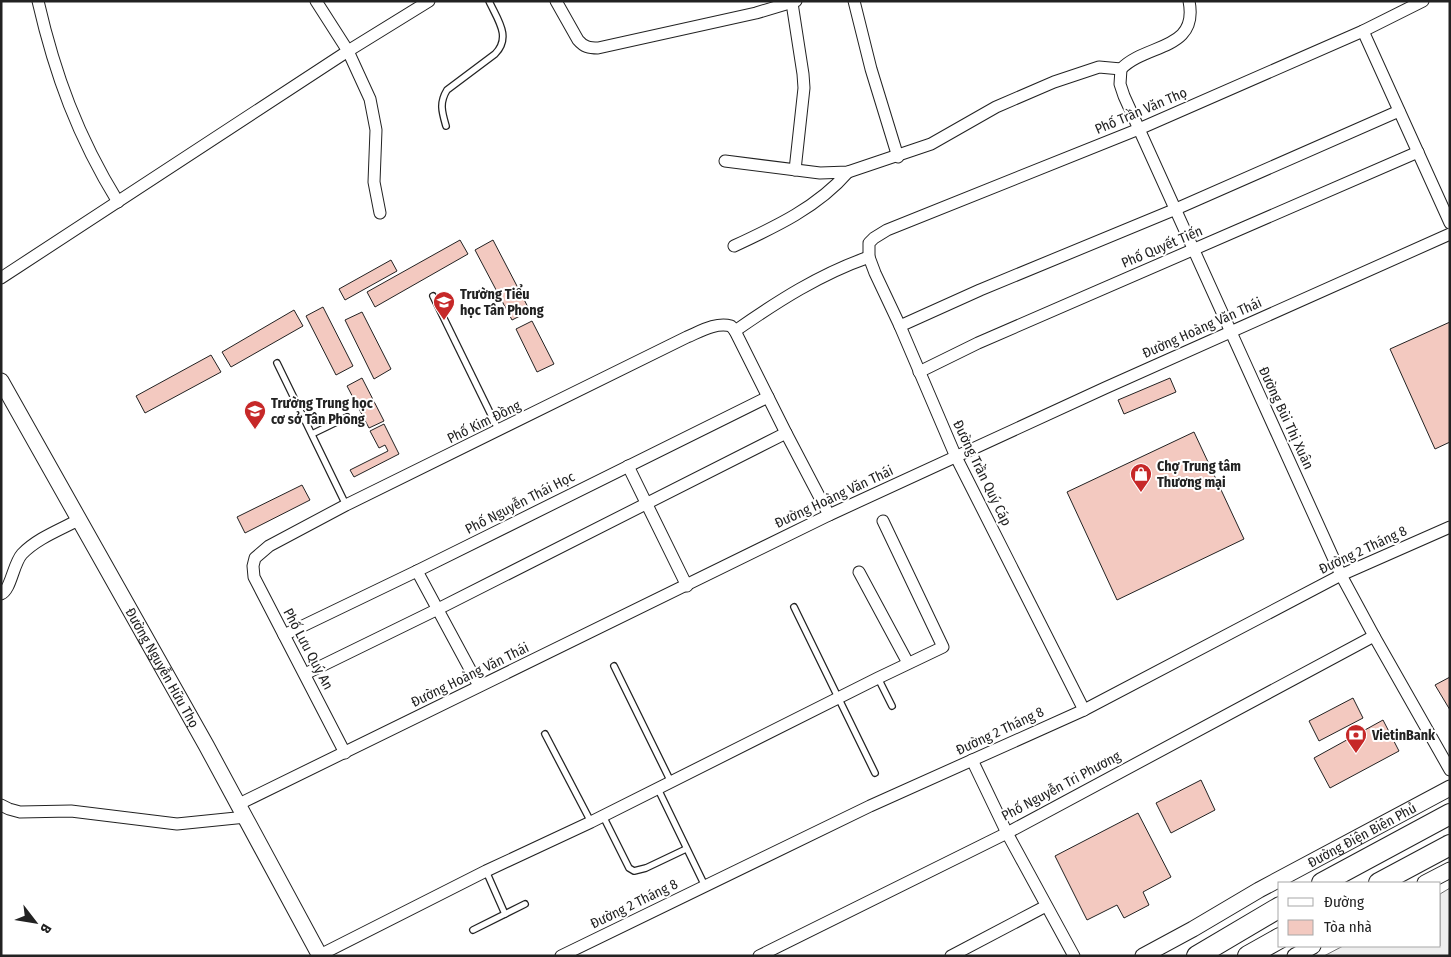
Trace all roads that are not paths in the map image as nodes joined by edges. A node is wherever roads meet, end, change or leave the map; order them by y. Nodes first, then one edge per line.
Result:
1 (38, 1) edge
2 (316, 1) edge
3 (429, 1) edge
4 (489, 1) edge
5 (556, 1) edge
6 (854, 1) edge
7 (1189, 1) edge
8 (1423, 1) edge
9 (794, 2) edge
10 (1363, 30) junction
11 (348, 51) junction
12 (1121, 69) junction
13 (1399, 111) junction
14 (446, 126) dead end
15 (1139, 130) junction
16 (1418, 152) junction
17 (898, 156) junction
18 (726, 161) dead end
19 (795, 170) junction
20 (848, 172) junction
21 (118, 202) junction
22 (1176, 209) junction
23 (380, 213) dead end
24 (1450, 223) edge
25 (1450, 234) edge
26 (869, 243) joint
27 (734, 246) dead end
28 (1195, 250) junction
29 (869, 257) junction
30 (1, 278) edge
31 (433, 296) dead end
32 (900, 326) junction
33 (733, 328) junction
34 (1230, 332) junction
35 (276, 363) dead end
36 (919, 372) junction
37 (1, 381) edge
38 (768, 397) junction
39 (347, 417) dead end
40 (499, 431) junction
41 (786, 433) junction
42 (312, 434) junction
43 (956, 457) junction
44 (628, 466) junction
45 (346, 505) junction
46 (646, 505) junction
47 (829, 515) junction
48 (80, 520) junction
49 (883, 521) dead end
50 (1450, 528) edge
51 (255, 558) joint
52 (417, 571) junction
53 (859, 572) dead end
54 (1341, 576) junction
55 (687, 586) junction
56 (1, 594) edge
57 (794, 608) dead end
58 (438, 609) junction
59 (284, 635) junction
60 (1374, 636) junction
61 (908, 663) junction
62 (614, 666) dead end
63 (304, 674) junction
64 (878, 678) junction
65 (479, 686) junction
66 (839, 698) junction
67 (892, 706) dead end
68 (1084, 710) junction
69 (545, 734) dead end
70 (345, 752) junction
71 (972, 760) junction
72 (1450, 770) edge
73 (875, 773) dead end
74 (671, 782) junction
75 (1450, 788) edge
76 (658, 789) junction
77 (1, 805) edge
78 (242, 810) junction
79 (1450, 814) edge
80 (603, 816) junction
81 (591, 822) junction
82 (1007, 832) junction
83 (1450, 845) edge
84 (686, 849) junction
85 (1450, 870) edge
86 (486, 871) junction
87 (1324, 882) edge
88 (1381, 882) edge
89 (1427, 882) edge
90 (705, 886) junction
91 (525, 904) dead end
92 (1046, 906) junction
93 (1278, 908) edge
94 (505, 914) junction
95 (473, 930) dead end
96 (1278, 939) edge
97 (1311, 947) edge
98 (320, 956) edge
99 (561, 956) edge
100 (759, 956) edge
101 (951, 956) edge
102 (1074, 956) edge
103 (1143, 956) edge
104 (1196, 956) edge
105 (1248, 956) edge
106 (1295, 956) edge

1 - 21 street
2 - 11 street
3 - 11 street
4 - 14 lane
5 - 9 street
6 - 17 street
7 - 12 street
8 - 10 street, Phố Trần Văn Thọ
9 - 19 street
10 - 13 street
10 - 15 street, Phố Trần Văn Thọ
11 - 21 street
11 - 23 street
12 - 15 street, Đường Bùi Thị Xuân
12 - 17 street
13 - 16 street
13 - 22 street
15 - 22 street, Đường Bùi Thị Xuân
15 - 26 street, Phố Trần Văn Thọ
16 - 24 street
16 - 28 street, Phố Quyết Tiến
17 - 20 street
18 - 19 street
19 - 20 street
20 - 27 street
21 - 30 street
22 - 28 street, Đường Bùi Thị Xuân
22 - 32 street
25 - 34 street, Đường Hoàng Văn Thái
26 - 29 street, Đường Trần Quý Cáp
28 - 34 street, Đường Bùi Thị Xuân
28 - 36 street, Phố Quyết Tiến
29 - 32 street, Đường Trần Quý Cáp
29 - 33 street
31 - 40 lane
32 - 36 street, Đường Trần Quý Cáp
33 - 38 street
33 - 40 street, Phố Kim Đồng
34 - 43 street, Đường Hoàng Văn Thái
34 - 54 street, Đường Bùi Thị Xuân
35 - 42 lane
36 - 43 street, Đường Trần Quý Cáp
37 - 48 street, Đường Nguyễn Hữu Thọ
38 - 41 street
38 - 44 street, Phố Nguyễn Thái Học
39 - 42 lane
40 - 45 street, Phố Kim Đồng
41 - 46 street
41 - 47 street
42 - 45 lane
43 - 47 street, Đường Hoàng Văn Thái
43 - 68 street, Đường Trần Quý Cáp
44 - 46 street
44 - 52 street, Phố Nguyễn Thái Học
45 - 51 street, Phố Kim Đồng
46 - 55 street
46 - 58 street
47 - 55 street, Đường Hoàng Văn Thái
48 - 56 street
48 - 78 street, Đường Nguyễn Hữu Thọ
49 - 61 street
50 - 54 street, Đường 2 Tháng 8
51 - 59 street, Phố Lưu Quý An
52 - 58 street
52 - 59 street, Phố Nguyễn Thái Học
53 - 61 street
54 - 60 street, Đường Bùi Thị Xuân
54 - 68 street, Đường 2 Tháng 8
55 - 65 street, Đường Hoàng Văn Thái
57 - 66 lane
58 - 63 street
58 - 65 street
59 - 63 street, Phố Lưu Quý An
60 - 72 street, Đường Bùi Thị Xuân
60 - 82 street, Phố Nguyễn Tri Phương
61 - 64 street
62 - 74 lane
63 - 70 street, Phố Lưu Quý An
64 - 66 street
64 - 67 lane
65 - 70 street, Đường Hoàng Văn Thái
66 - 73 lane
66 - 74 street
68 - 71 street, Đường 2 Tháng 8
69 - 81 lane
70 - 78 street, Đường Hoàng Văn Thái
71 - 82 street
71 - 90 street, Đường 2 Tháng 8
74 - 76 street
75 - 103 street, Đường Điện Biên Phủ
76 - 80 street
76 - 84 lane
77 - 78 street
78 - 98 street, Đường Nguyễn Hữu Thọ
79 - 87 highway, Đường Điện Biên Phủ
80 - 81 street
80 - 84 lane
81 - 86 street
82 - 92 street
82 - 100 street, Phố Nguyễn Tri Phương
83 - 88 highway
84 - 90 lane
85 - 89 street
86 - 94 lane
86 - 98 street
90 - 99 street, Đường 2 Tháng 8
91 - 94 lane
92 - 101 street
92 - 102 street
93 - 104 highway
94 - 95 lane
96 - 105 highway
97 - 106 street

